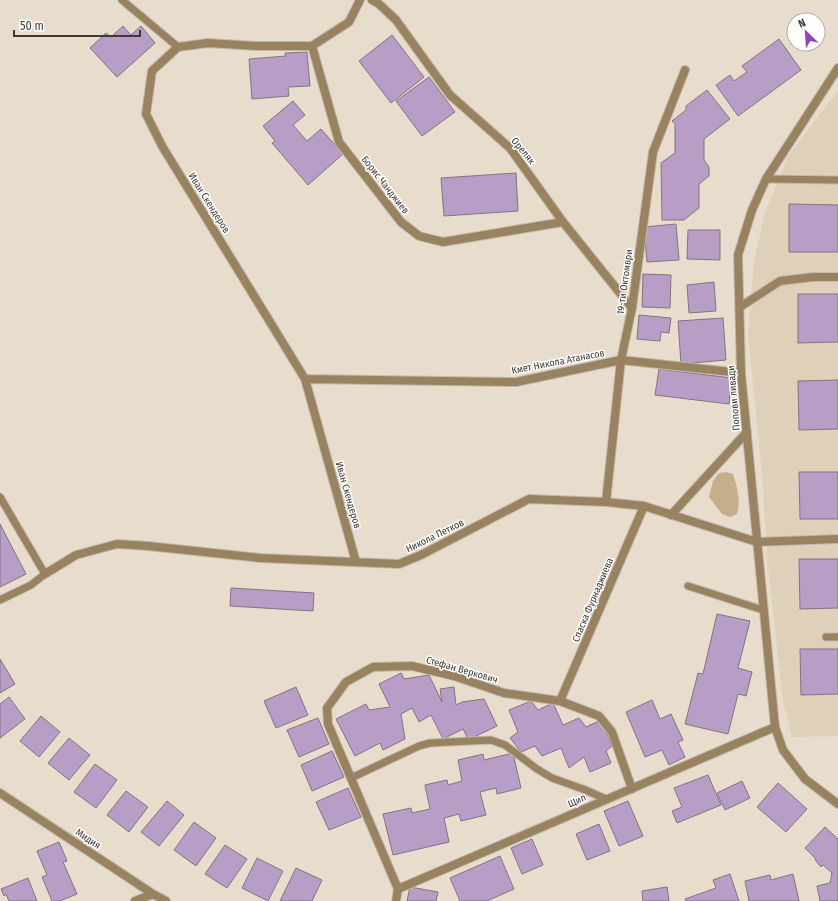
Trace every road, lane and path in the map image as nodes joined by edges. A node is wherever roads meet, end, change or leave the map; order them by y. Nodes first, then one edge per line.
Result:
1 (122, 0) edge
2 (360, 0) edge
3 (372, 0) edge
4 (312, 46) junction
5 (178, 47) junction
6 (838, 68) edge
7 (686, 70) dead end
8 (766, 179) junction
9 (838, 180) edge
10 (563, 222) junction
11 (838, 277) edge
12 (740, 307) junction
13 (632, 308) junction
14 (621, 360) junction
15 (741, 373) junction
16 (305, 379) junction
17 (747, 432) junction
18 (0, 497) edge
19 (606, 502) junction
20 (644, 506) junction
21 (671, 515) junction
22 (838, 539) edge
23 (757, 542) junction
24 (356, 562) junction
25 (45, 574) junction
26 (688, 586) dead end
27 (0, 600) edge
28 (763, 610) junction
29 (826, 637) dead end
30 (838, 637) edge
31 (560, 701) junction
32 (775, 727) junction
33 (351, 778) junction
34 (632, 788) junction
35 (0, 793) edge
36 (606, 799) junction
37 (838, 804) edge
38 (398, 889) junction
39 (153, 894) junction
40 (135, 901) edge
41 (166, 901) edge
42 (396, 901) edge

1 - 5 lane
2 - 4 street
3 - 10 street, Ореляк
4 - 5 street
4 - 10 street, Борис Чанджиев
5 - 16 street, Иван Скендеров
6 - 8 street, Попови ливади
7 - 13 street, 19-ти Октомври
8 - 9 lane
8 - 12 street, Попови ливади
10 - 13 street, Ореляк
11 - 12 street
12 - 15 street, Попови ливади
13 - 14 street, 19-ти Октомври
14 - 15 street, Кмет Никола Атанасов
14 - 16 street, Кмет Никола Атанасов
14 - 19 street, 19-ти Октомври
15 - 17 street, Попови ливади
16 - 24 street, Иван Скендеров
17 - 21 street
17 - 23 street, Попови ливади
18 - 25 lane
19 - 20 street, Никола Петков
19 - 24 street, Никола Петков
20 - 21 street, Никола Петков
20 - 31 street, Спаска Фурнаджиева
21 - 23 street, Никола Петков
22 - 23 street, Никола Петков
23 - 28 street, Попови ливади
24 - 25 street, Никола Петков
25 - 27 lane
26 - 28 lane
28 - 32 street, Попови ливади
29 - 30 lane
31 - 33 street, Стефан Веркович
31 - 34 street, Стефан Веркович
32 - 34 street, Щип
32 - 37 street, Попови ливади
33 - 36 lane
33 - 38 street, Стефан Веркович
34 - 36 street, Щип
35 - 39 street, Мидия
36 - 38 street, Щип
38 - 42 street
39 - 40 street
39 - 41 street, Мидия

